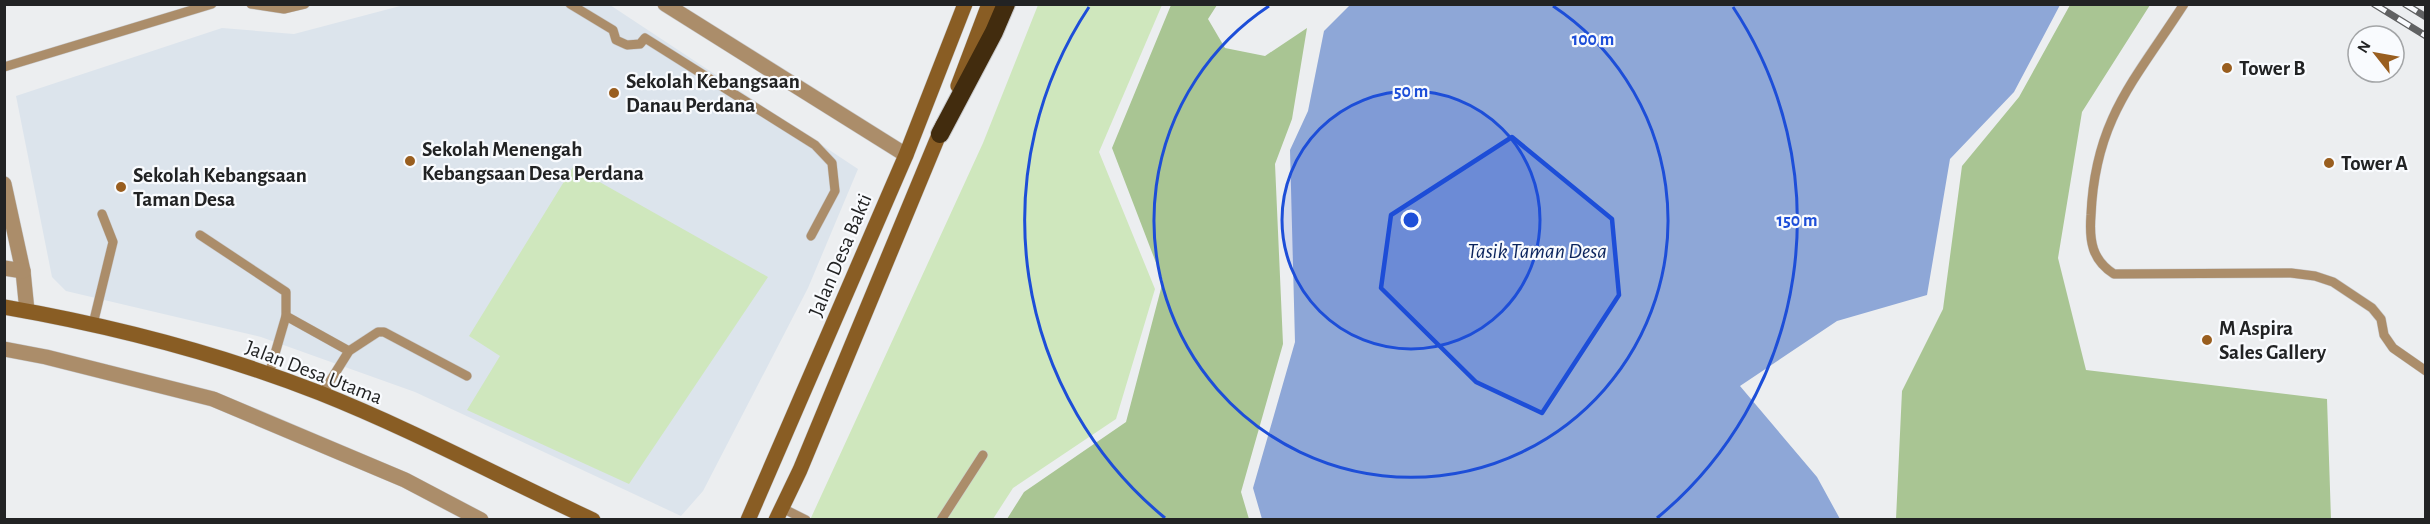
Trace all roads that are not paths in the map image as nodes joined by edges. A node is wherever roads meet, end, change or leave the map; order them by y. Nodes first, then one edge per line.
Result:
1 (212, 4) edge
2 (251, 4) edge
3 (305, 4) edge
4 (570, 4) edge
5 (664, 4) edge
6 (965, 4) edge
7 (988, 4) edge
8 (1006, 4) edge
9 (2184, 4) edge
10 (4, 67) edge
11 (940, 135) junction
12 (906, 155) junction
13 (4, 184) edge
14 (102, 214) dead end
15 (200, 235) dead end
16 (811, 236) dead end
17 (4, 268) edge
18 (23, 271) junction
19 (4, 307) edge
20 (27, 311) junction
21 (286, 315) junction
22 (93, 324) junction
23 (4, 349) edge
24 (349, 351) junction
25 (2426, 372) edge
26 (269, 374) junction
27 (467, 376) dead end
28 (322, 394) junction
29 (983, 455) dead end
30 (751, 513) edge
31 (779, 514) edge
32 (481, 519) edge
33 (593, 519) edge
34 (739, 519) edge
35 (806, 519) edge
36 (941, 519) edge

1 - 10 lane
2 - 3 lane
4 - 16 lane
5 - 12 street
6 - 12 street, Jalan Desa Bakti
7 - 11 street
8 - 11 highway
9 - 25 lane
11 - 31 street
12 - 30 street, Jalan Desa Bakti
13 - 18 street
14 - 22 lane
15 - 21 lane
17 - 18 street
18 - 20 street
19 - 20 street, Jalan Desa Utama
20 - 22 street, Jalan Desa Utama
21 - 24 lane
21 - 26 lane
22 - 26 street, Jalan Desa Utama
23 - 32 street
24 - 27 lane
24 - 28 lane
26 - 28 street, Jalan Desa Utama
28 - 33 street, Jalan Desa Utama
29 - 36 lane
30 - 34 street
31 - 35 lane

